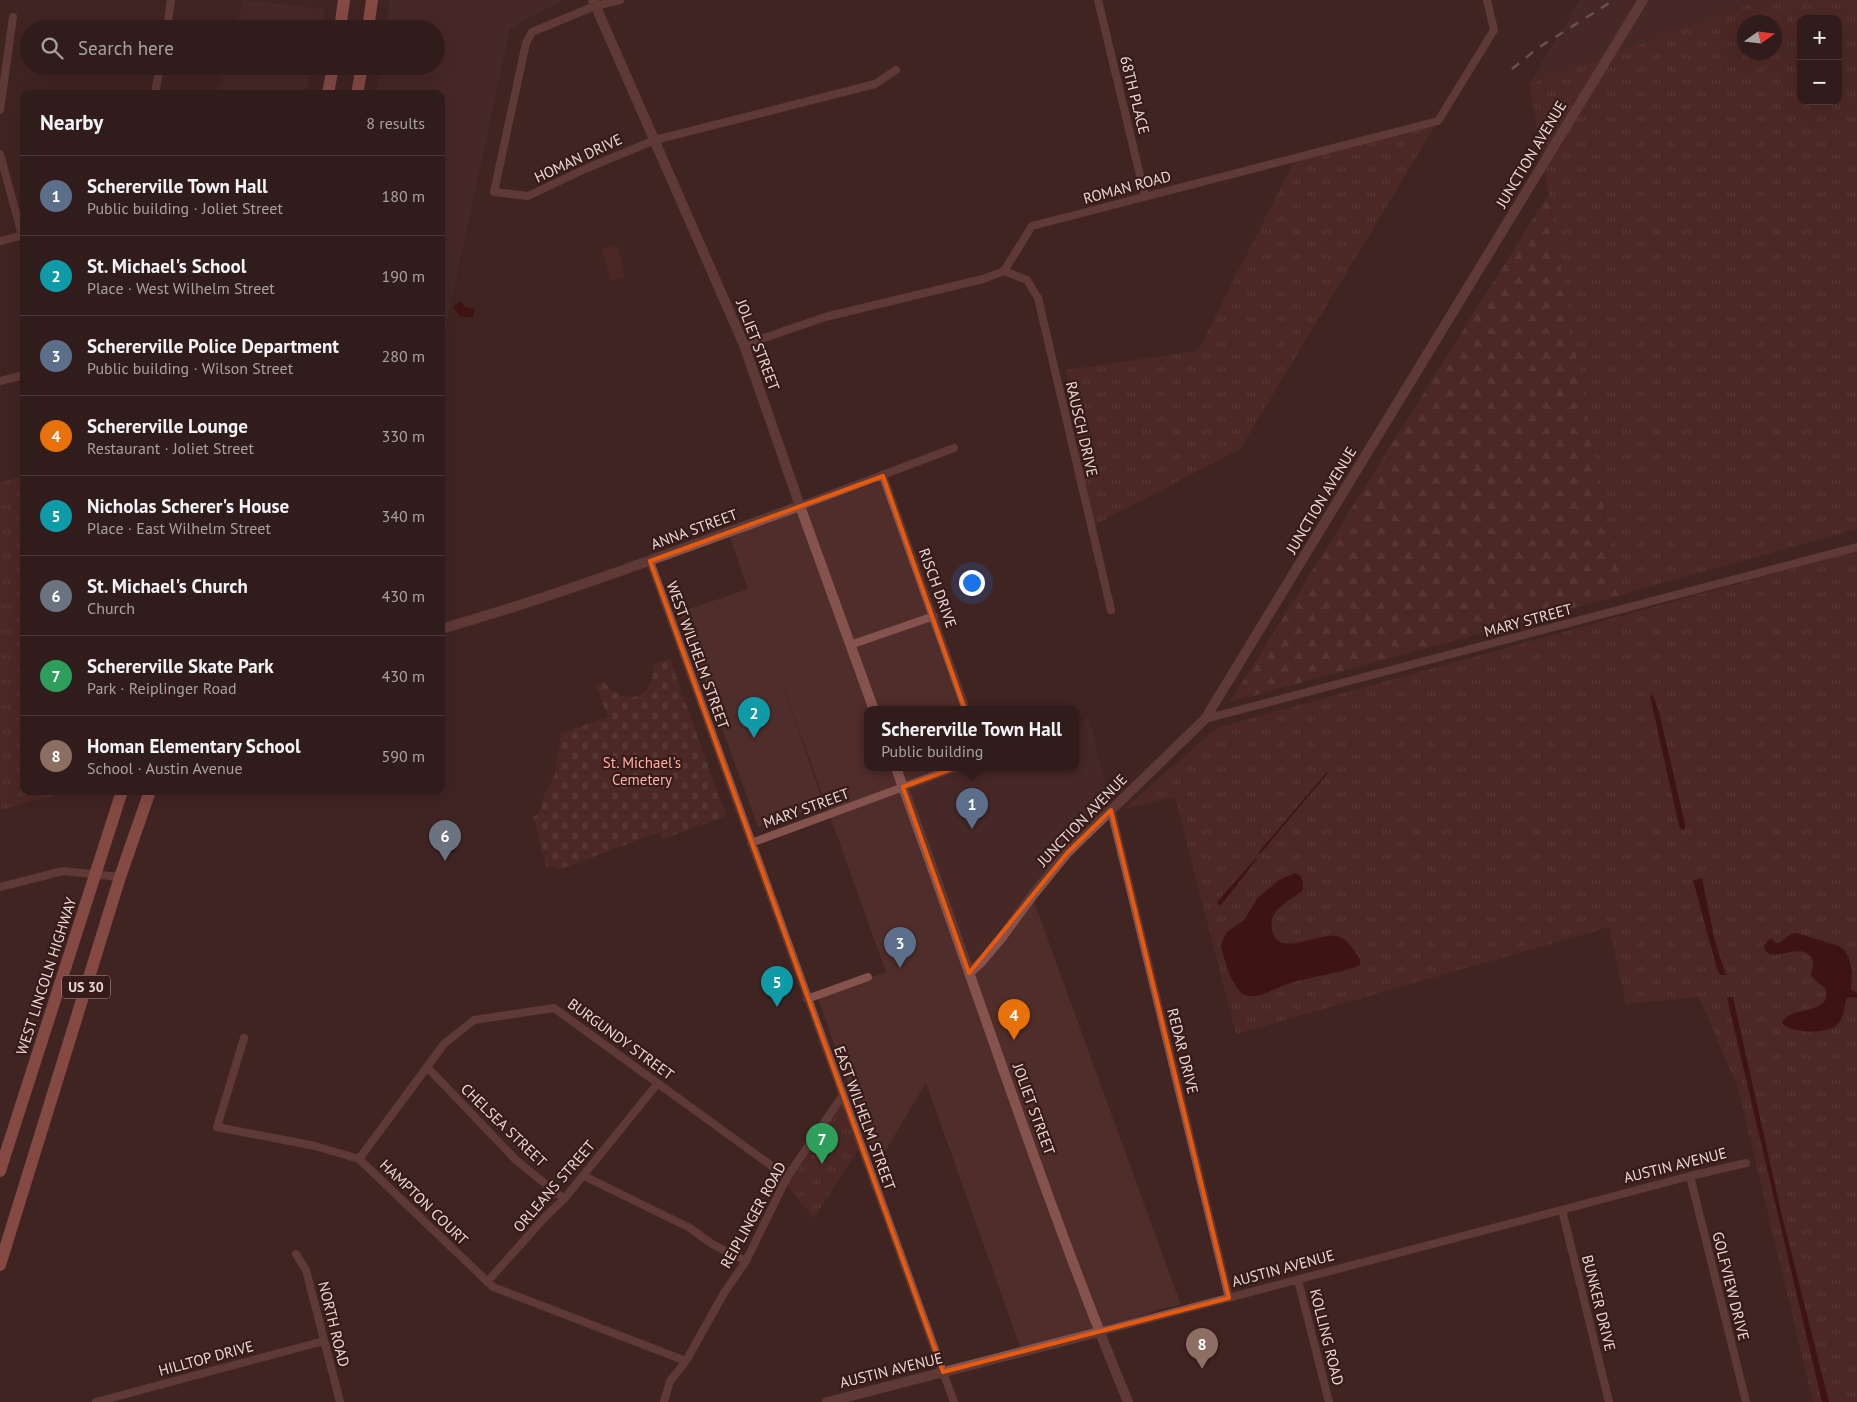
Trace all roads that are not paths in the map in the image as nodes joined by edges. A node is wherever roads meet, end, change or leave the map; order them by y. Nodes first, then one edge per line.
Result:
1 (171, 0) edge
2 (344, 0) edge
3 (372, 0) edge
4 (620, 0) edge
5 (1098, 0) edge
6 (1487, 0) edge
7 (1643, 0) edge
8 (594, 3) edge
9 (13, 17) dead end
10 (168, 20) edge
11 (341, 20) edge
12 (369, 20) edge
13 (896, 70) dead end
14 (158, 75) edge
15 (331, 75) edge
16 (360, 75) edge
17 (156, 90) edge
18 (329, 90) edge
19 (358, 90) edge
20 (0, 110) edge
21 (655, 140) junction
22 (0, 154) edge
23 (1145, 196) junction
24 (20, 224) edge
25 (20, 236) edge
26 (0, 241) edge
27 (1004, 270) junction
28 (744, 345) junction
29 (20, 376) edge
30 (0, 381) edge
31 (954, 448) dead end
32 (883, 476) junction
33 (800, 506) junction
34 (1857, 547) edge
35 (650, 561) junction
36 (1111, 610) dead end
37 (934, 616) junction
38 (445, 628) edge
39 (850, 645) junction
40 (873, 706) edge
41 (965, 706) edge
42 (1205, 719) junction
43 (897, 771) edge
44 (946, 771) edge
45 (903, 787) junction
46 (121, 795) edge
47 (149, 795) edge
48 (1111, 810) junction
49 (751, 843) junction
50 (96, 874) junction
51 (120, 877) junction
52 (0, 887) edge
53 (969, 973) junction
54 (868, 977) dead end
55 (807, 999) junction
56 (244, 1038) dead end
57 (426, 1067) junction
58 (658, 1083) junction
59 (843, 1095) junction
60 (359, 1159) junction
61 (1746, 1163) dead end
62 (0, 1171) edge
63 (584, 1176) junction
64 (1690, 1176) junction
65 (787, 1177) junction
66 (564, 1199) junction
67 (1562, 1210) junction
68 (296, 1254) dead end
69 (746, 1261) junction
70 (0, 1265) edge
71 (1298, 1280) junction
72 (487, 1282) junction
73 (1229, 1298) junction
74 (1099, 1332) junction
75 (324, 1341) junction
76 (686, 1361) junction
77 (943, 1372) junction
78 (96, 1402) edge
79 (340, 1402) edge
80 (664, 1402) edge
81 (827, 1402) edge
82 (954, 1402) edge
83 (1128, 1402) edge
84 (1329, 1402) edge
85 (1609, 1402) edge
86 (1746, 1402) edge

1 - 10 street
2 - 11 main road
3 - 12 main road
4 - 8 street
5 - 23 street, 68TH PLACE
6 - 23 street, ROMAN ROAD
7 - 42 street, JUNCTION AVENUE
8 - 21 street, JOLIET STREET
8 - 21 street, HOMAN DRIVE
9 - 20 street
13 - 21 street, HOMAN DRIVE
14 - 17 street
15 - 18 main road
16 - 19 main road
21 - 28 street, JOLIET STREET
22 - 24 street
23 - 27 street, ROMAN ROAD
25 - 26 street
27 - 28 street
27 - 36 street, RAUSCH DRIVE
28 - 33 street, JOLIET STREET
29 - 30 street
31 - 32 street, ANNA STREET
32 - 33 street, ANNA STREET
32 - 37 street, RISCH DRIVE
33 - 35 street, ANNA STREET
33 - 39 street, JOLIET STREET
34 - 42 street, MARY STREET
35 - 38 street, ANNA STREET
35 - 49 street, WEST WILHELM STREET
37 - 39 street
37 - 41 street, RISCH DRIVE
39 - 40 street, JOLIET STREET
42 - 48 street, JUNCTION AVENUE
43 - 45 street, JOLIET STREET
44 - 45 street, MARY STREET
45 - 49 street, MARY STREET
45 - 53 street, JOLIET STREET
46 - 50 main road, WEST LINCOLN HIGHWAY / US 30
47 - 51 main road, US 30
48 - 53 street, JUNCTION AVENUE
48 - 73 street, REDAR DRIVE
49 - 55 street, EAST WILHELM STREET
50 - 51 street
50 - 52 street
50 - 62 main road, WEST LINCOLN HIGHWAY / US 30
51 - 70 main road, US 30
53 - 74 street, JOLIET STREET
54 - 55 street
55 - 59 street, EAST WILHELM STREET
56 - 60 street, HAMPTON COURT
57 - 58 street, BURGUNDY STREET
57 - 60 street, BURGUNDY STREET
57 - 66 street, CHELSEA STREET
58 - 63 street, ORLEANS STREET
58 - 65 street, BURGUNDY STREET
59 - 65 street, REIPLINGER ROAD
59 - 77 street, EAST WILHELM STREET
60 - 72 street, HAMPTON COURT
61 - 64 street, AUSTIN AVENUE
63 - 66 street, ORLEANS STREET
63 - 69 street
64 - 67 street, AUSTIN AVENUE
64 - 86 street, GOLFVIEW DRIVE
65 - 69 street, REIPLINGER ROAD
66 - 72 street, ORLEANS STREET
67 - 71 street, AUSTIN AVENUE
67 - 85 street, BUNKER DRIVE
68 - 75 street, NORTH ROAD
69 - 76 street, REIPLINGER ROAD
71 - 73 street, AUSTIN AVENUE
71 - 84 street, KOLLING ROAD
72 - 76 street, HAMPTON COURT
73 - 74 street, AUSTIN AVENUE
74 - 77 street, AUSTIN AVENUE
74 - 83 street, JOLIET STREET
75 - 78 street, HILLTOP DRIVE
75 - 79 street, NORTH ROAD
76 - 80 street, REIPLINGER ROAD
77 - 81 street, AUSTIN AVENUE
77 - 82 street, EAST WILHELM STREET

